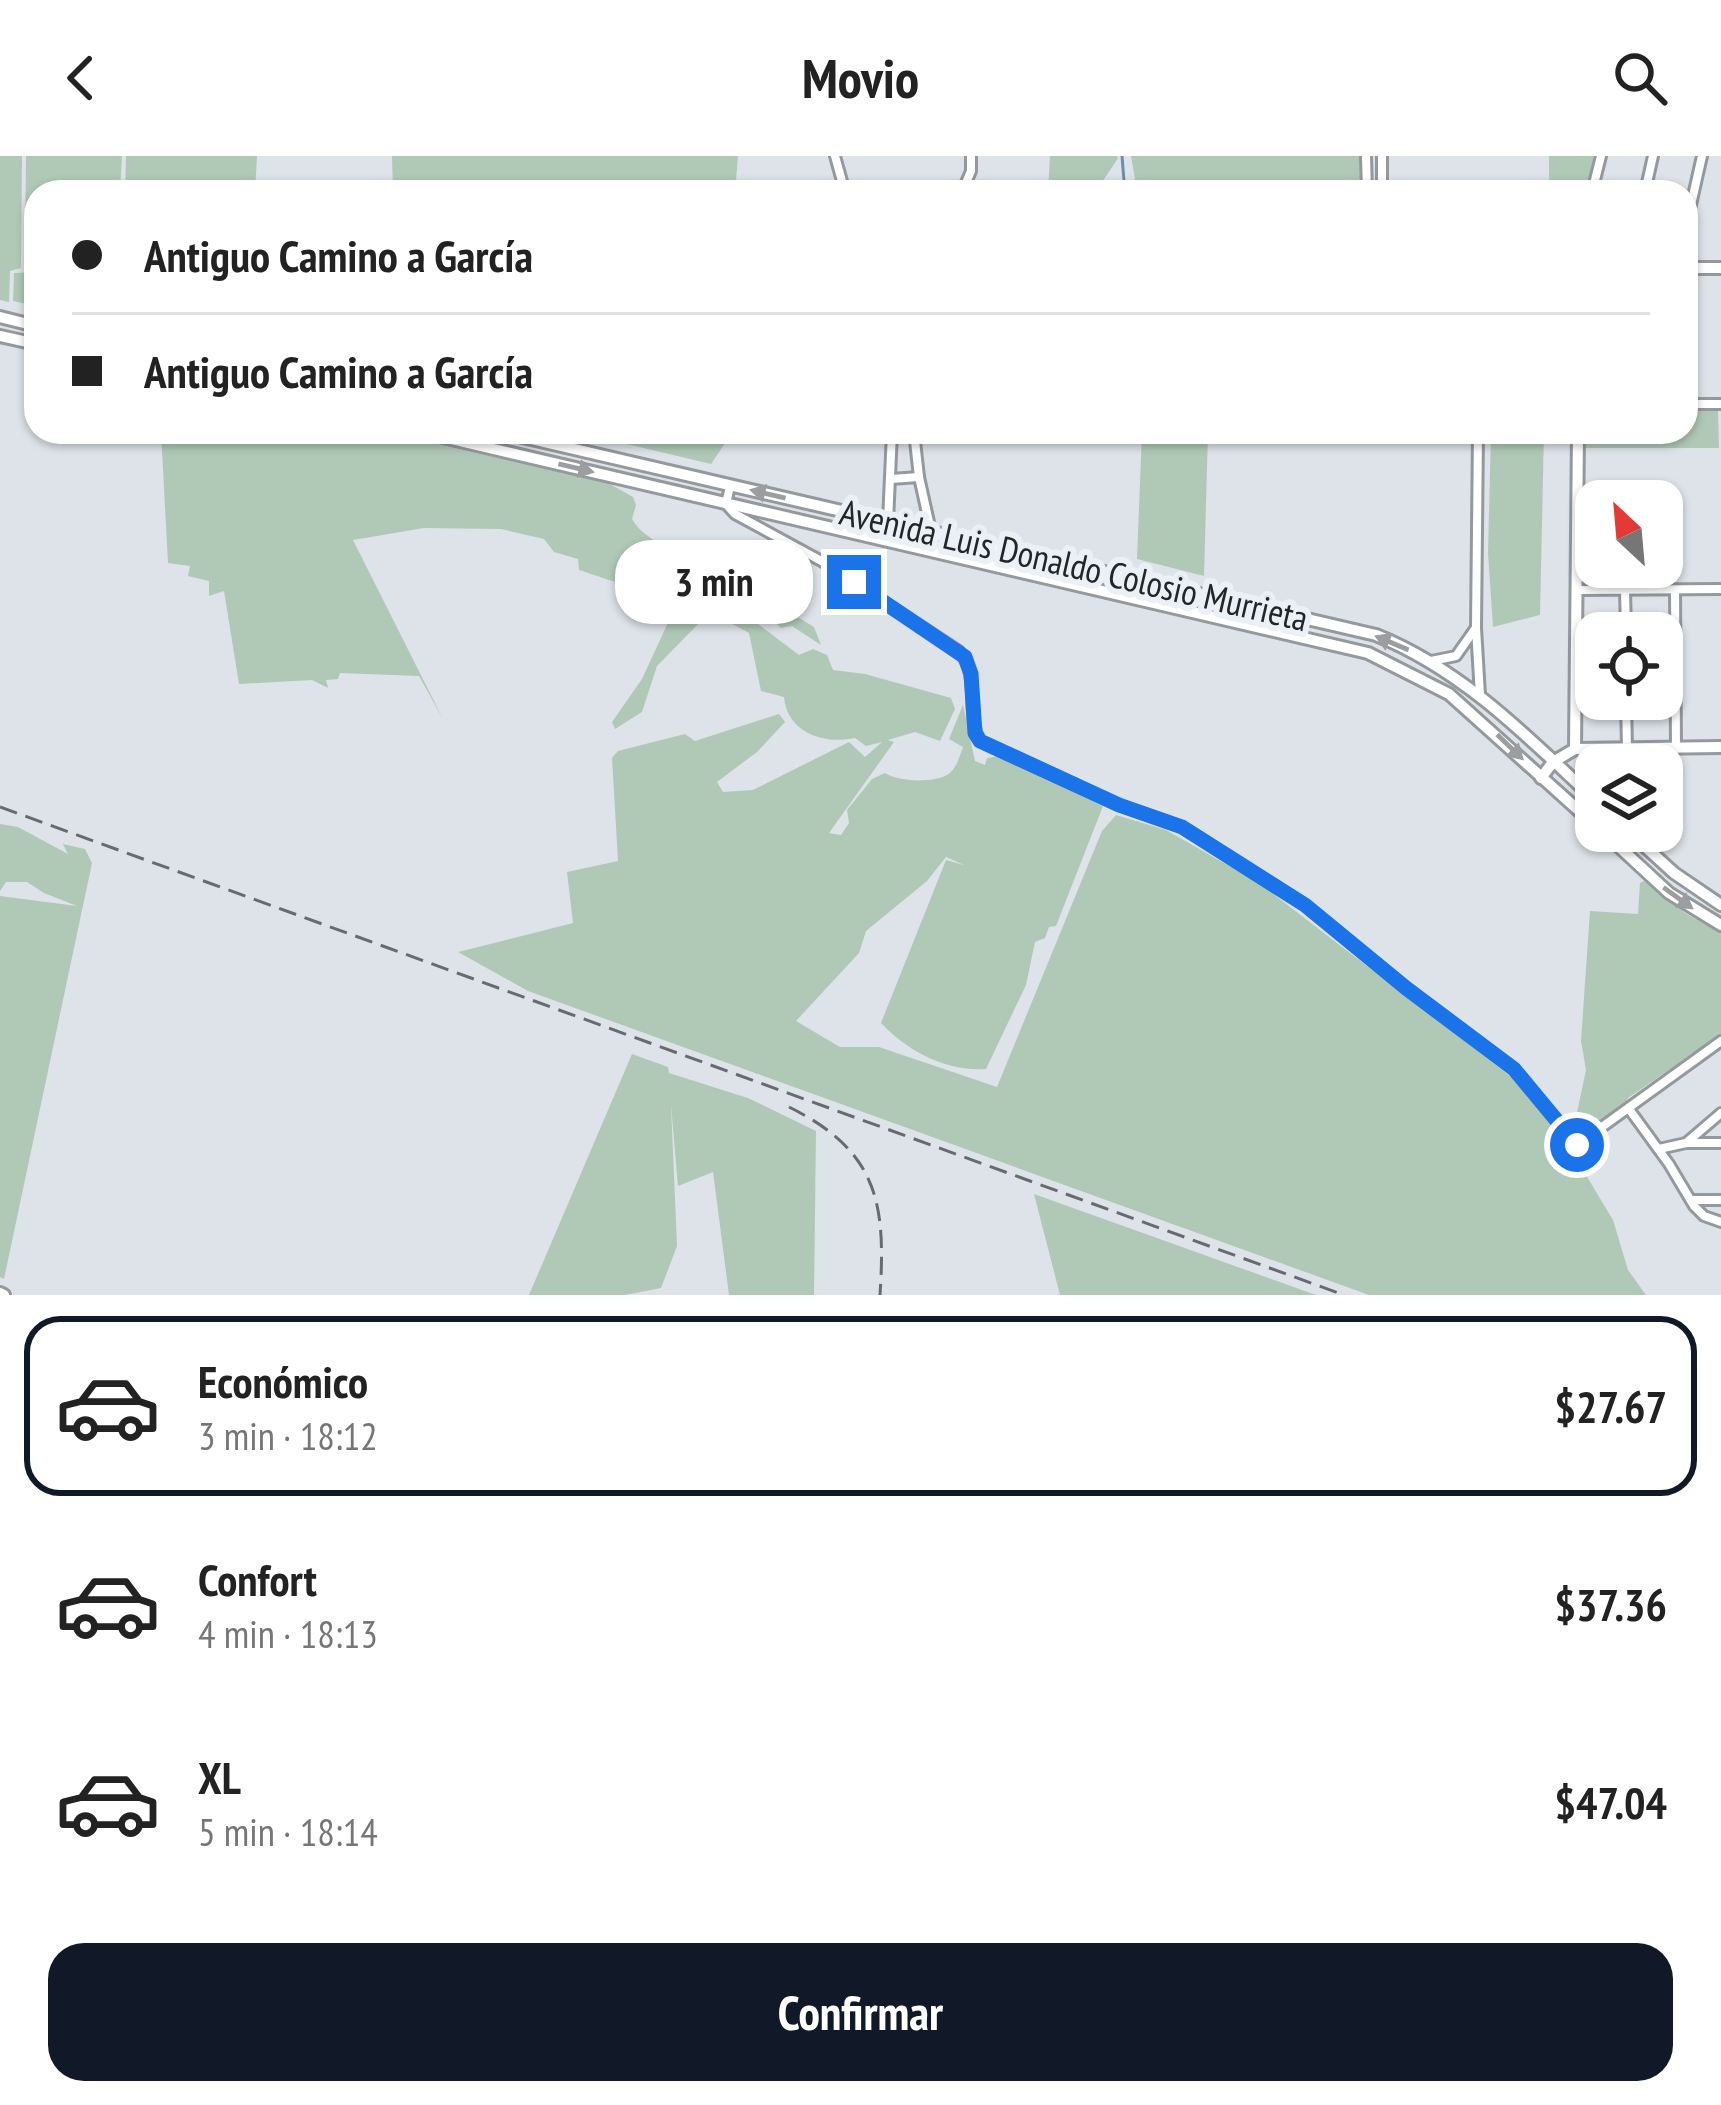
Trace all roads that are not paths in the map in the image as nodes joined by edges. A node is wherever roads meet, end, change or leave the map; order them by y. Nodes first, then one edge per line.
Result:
1 (472, 444) edge
2 (552, 444) edge
3 (892, 444) edge
4 (915, 444) edge
5 (1478, 444) edge
6 (1578, 444) edge
7 (919, 477) junction
8 (891, 478) junction
9 (730, 486) junction
10 (726, 504) junction
11 (888, 522) junction
12 (932, 532) junction
13 (1721, 589) edge
14 (1578, 590) junction
15 (1625, 590) junction
16 (1676, 590) junction
17 (1625, 612) edge
18 (1290, 614) junction
19 (1476, 628) junction
20 (1286, 632) junction
21 (1431, 662) junction
22 (1480, 695) junction
23 (1576, 744) edge
24 (1676, 744) edge
25 (1721, 747) edge
26 (1683, 749) edge
27 (1575, 750) edge
28 (1553, 762) junction
29 (1541, 778) junction
30 (1575, 782) edge
31 (1575, 807) edge
32 (1625, 852) edge
33 (1651, 852) edge
34 (1721, 904) edge
35 (1721, 925) edge
36 (1721, 1041) edge
37 (1629, 1109) junction
38 (1721, 1113) edge
39 (1686, 1143) junction
40 (1721, 1143) edge
41 (1659, 1149) junction
42 (1690, 1200) junction
43 (1721, 1200) edge
44 (1721, 1222) edge

1 -> 10 main road, Avenida Luis Donaldo Colosio Murrieta
2 - 9 main road, Avenida Luis Donaldo Colosio Murrieta
3 - 8 street
4 - 7 street
5 - 19 street
6 - 14 main road
7 - 8 street
7 - 12 street
8 - 11 street
9 - 10 street
11 -> 9 main road, Avenida Luis Donaldo Colosio Murrieta
10 - 20 main road, Avenida Luis Donaldo Colosio Murrieta
10 - 37 street
11 - 12 main road, Avenida Luis Donaldo Colosio Murrieta
12 - 18 main road, Avenida Luis Donaldo Colosio Murrieta
13 - 16 street
14 - 15 street
14 - 23 main road
15 - 16 street
15 - 17 street
16 - 24 street
18 - 20 main road
21 -> 18 main road, Avenida Luis Donaldo Colosio Murrieta
19 - 21 street
19 - 22 street
20 -> 29 main road, Avenida Luis Donaldo Colosio Murrieta
21 - 22 main road, Avenida Luis Donaldo Colosio Murrieta
22 - 28 main road, Avenida Luis Donaldo Colosio Murrieta
25 - 26 main road
27 - 28 main road
28 - 29 main road
28 - 30 main road, Avenida Luis Donaldo Colosio Murrieta
29 - 31 main road, Avenida Luis Donaldo Colosio Murrieta
32 -> 35 main road, Avenida Luis Donaldo Colosio Murrieta
33 - 34 main road
36 - 37 street
37 - 41 street
38 - 39 street
39 - 40 street
39 - 41 street
41 - 42 street
42 - 43 street
42 - 44 street

